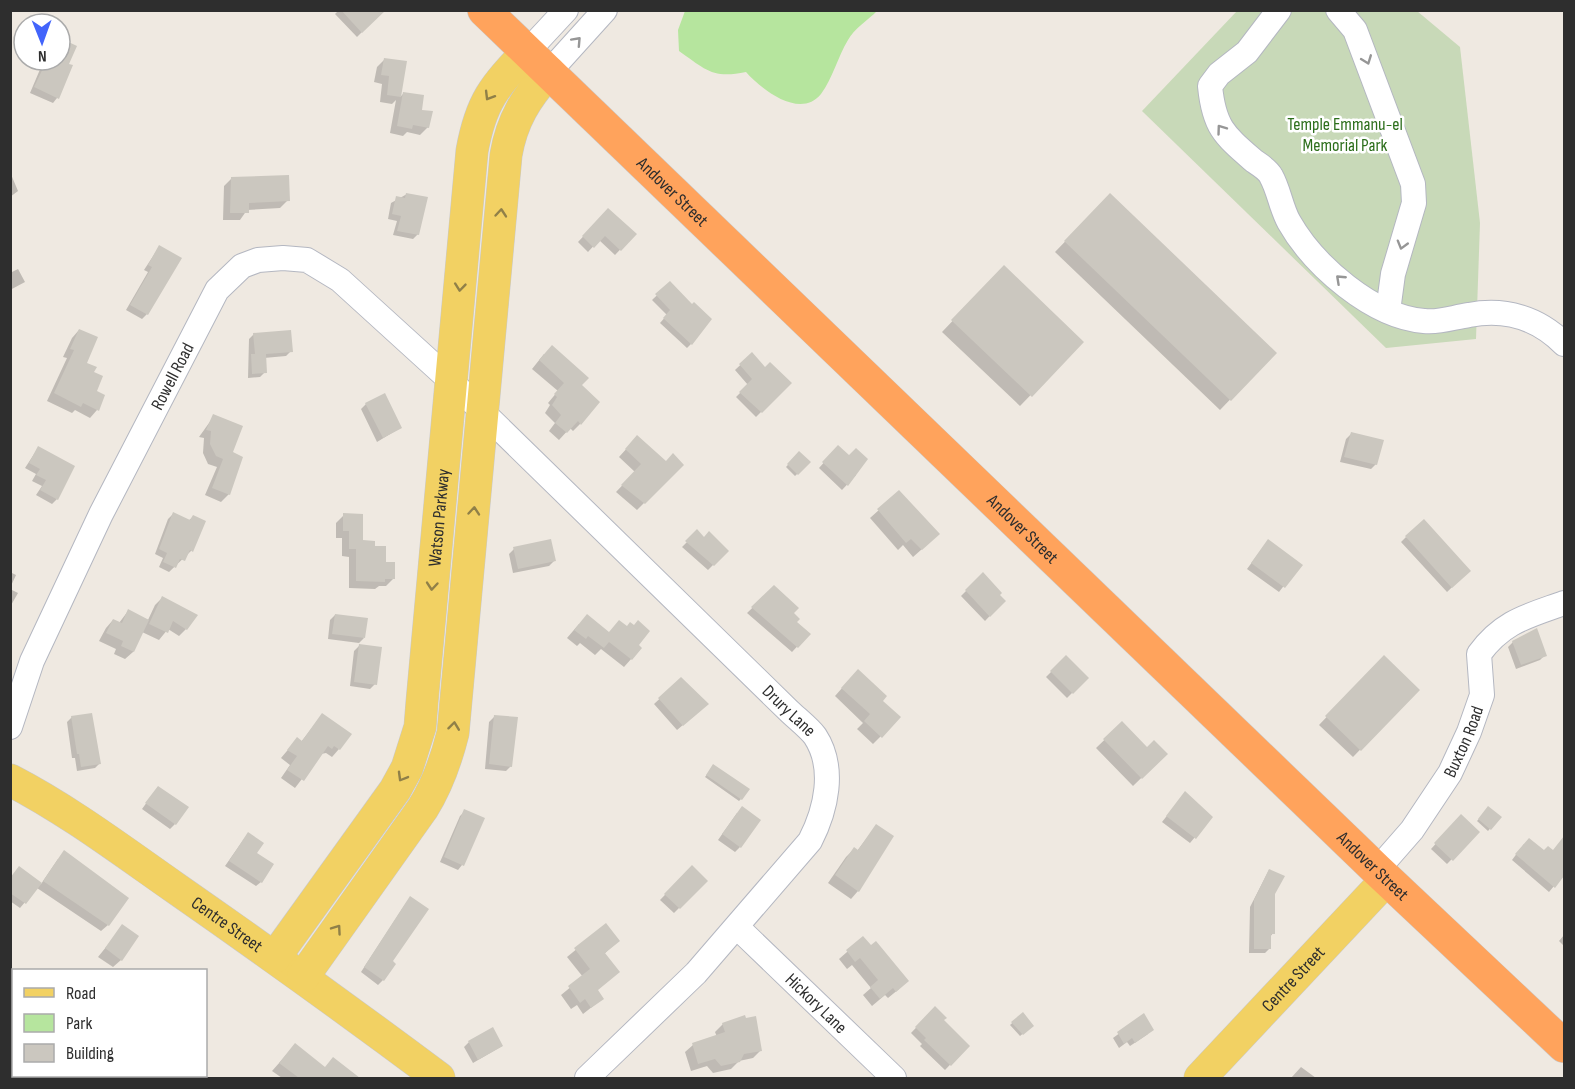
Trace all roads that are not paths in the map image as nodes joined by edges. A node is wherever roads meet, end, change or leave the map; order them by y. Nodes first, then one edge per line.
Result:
1 (484, 10) edge
2 (567, 10) edge
3 (605, 10) edge
4 (1279, 10) edge
5 (1338, 10) edge
6 (538, 62) junction
7 (1388, 311) junction
8 (1564, 344) edge
9 (451, 381) junction
10 (483, 415) junction
11 (1564, 603) edge
12 (10, 728) edge
13 (10, 780) edge
14 (1382, 874) junction
15 (737, 927) junction
16 (275, 957) junction
17 (303, 977) junction
18 (1564, 1046) edge
19 (439, 1078) edge
20 (587, 1078) edge
21 (894, 1078) edge
22 (1200, 1078) edge

1 - 6 highway, Andover Street
2 - 6 street
6 -> 3 street
7 -> 4 street
5 -> 7 street
6 -> 9 main road, Watson Parkway
10 -> 6 main road, Watson Parkway
6 - 14 highway, Andover Street
7 - 8 street
9 - 10 street, Drury Lane
9 - 12 street, Rowell Road
9 -> 16 main road, Watson Parkway
10 - 15 street, Drury Lane
17 -> 10 main road, Watson Parkway
11 - 14 street, Buxton Road
13 - 16 main road, Centre Street
14 - 18 highway, Andover Street
14 - 22 main road, Centre Street
15 - 20 street, Drury Lane
15 - 21 street, Hickory Lane
16 - 17 main road, Centre Street
17 - 19 main road, Centre Street

